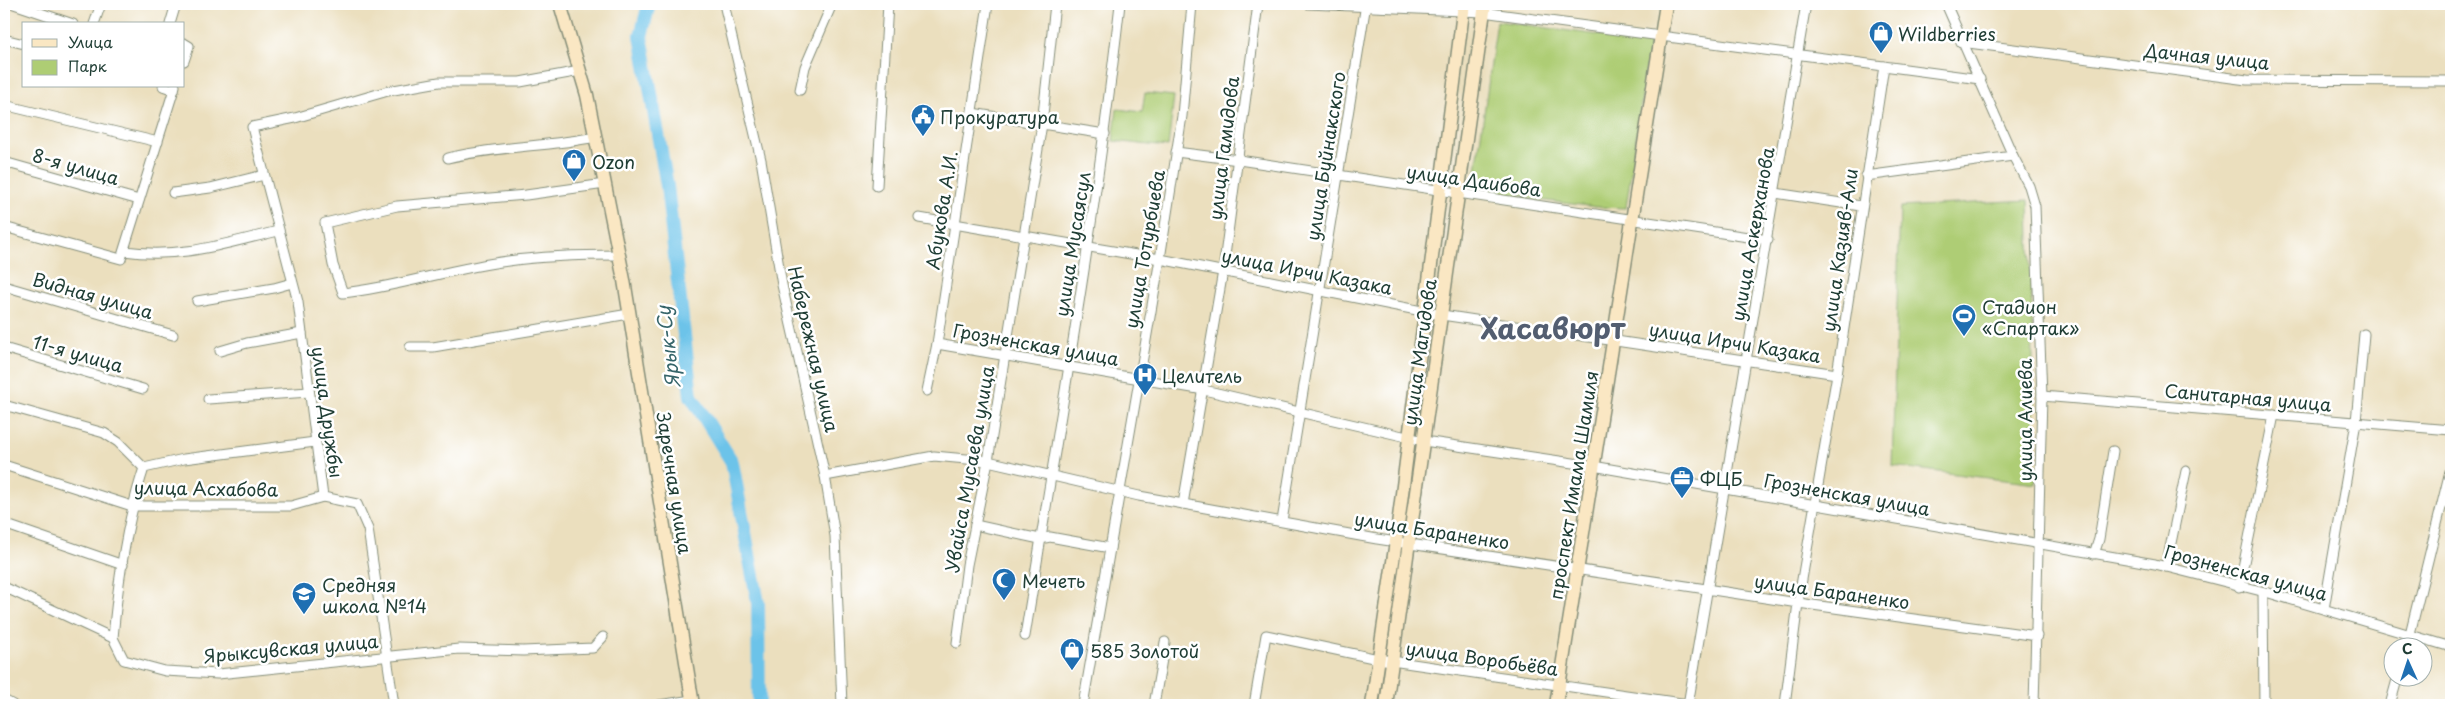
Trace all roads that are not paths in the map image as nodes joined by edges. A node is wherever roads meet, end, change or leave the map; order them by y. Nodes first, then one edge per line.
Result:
1 (14, 4) edge
2 (101, 4) edge
3 (176, 4) edge
4 (560, 4) edge
5 (724, 4) edge
6 (832, 4) edge
7 (888, 4) edge
8 (988, 4) edge
9 (1055, 4) edge
10 (1120, 4) edge
11 (1192, 4) edge
12 (1258, 4) edge
13 (1308, 4) edge
14 (1333, 4) edge
15 (1666, 4) edge
16 (1806, 4) edge
17 (1946, 4) edge
18 (1365, 5) edge
19 (25, 6) edge
20 (1464, 7) edge
21 (1484, 8) edge
22 (68, 22) edge
23 (95, 22) edge
24 (171, 22) edge
25 (1661, 35) junction
26 (4, 39) edge
27 (1961, 42) junction
28 (22, 44) edge
29 (185, 44) edge
30 (1798, 54) junction
31 (185, 58) edge
32 (1884, 66) junction
33 (580, 71) junction
34 (1980, 79) junction
35 (2451, 81) edge
36 (175, 88) edge
37 (800, 90) dead end
38 (4, 105) edge
39 (972, 113) junction
40 (1042, 124) junction
41 (1105, 134) junction
42 (595, 138) junction
43 (158, 142) junction
44 (1176, 152) junction
45 (2013, 156) junction
46 (448, 158) dead end
47 (1239, 160) junction
48 (4, 162) edge
49 (264, 175) junction
50 (1338, 175) junction
51 (1866, 176) junction
52 (605, 184) junction
53 (877, 186) dead end
54 (1441, 192) junction
55 (173, 193) dead end
56 (1775, 193) junction
57 (1458, 194) junction
58 (139, 200) junction
59 (1861, 206) junction
60 (919, 218) dead end
61 (1632, 219) junction
62 (955, 223) junction
63 (4, 227) edge
64 (278, 231) junction
65 (1024, 235) junction
66 (1768, 240) junction
67 (1089, 246) junction
68 (122, 255) junction
69 (619, 255) junction
70 (1160, 259) junction
71 (1223, 271) junction
72 (292, 283) junction
73 (4, 286) edge
74 (1320, 290) junction
75 (197, 301) dead end
76 (1424, 312) junction
77 (630, 314) junction
78 (1442, 315) junction
79 (302, 334) junction
80 (2364, 334) dead end
81 (173, 335) dead end
82 (1614, 340) junction
83 (937, 344) junction
84 (410, 347) dead end
85 (4, 348) edge
86 (220, 351) dead end
87 (1006, 356) junction
88 (1746, 360) junction
89 (1069, 367) junction
90 (1838, 374) junction
91 (1138, 378) junction
92 (143, 389) dead end
93 (1204, 390) junction
94 (927, 391) dead end
95 (309, 392) junction
96 (2042, 396) junction
97 (208, 399) dead end
98 (4, 405) edge
99 (1300, 412) junction
100 (2274, 415) junction
101 (2356, 422) junction
102 (2451, 430) edge
103 (1409, 438) junction
104 (1424, 441) junction
105 (316, 442) junction
106 (2113, 452) dead end
107 (988, 461) junction
108 (4, 465) edge
109 (1594, 466) junction
110 (2451, 467) edge
111 (144, 468) junction
112 (2186, 471) dead end
113 (1051, 475) junction
114 (826, 476) junction
115 (1726, 488) junction
116 (1119, 491) junction
117 (324, 497) junction
118 (1183, 504) junction
119 (1814, 504) junction
120 (132, 506) junction
121 (1282, 522) junction
122 (4, 524) edge
123 (975, 525) junction
124 (1040, 539) junction
125 (1396, 541) junction
126 (1410, 543) junction
127 (2039, 544) junction
128 (1110, 548) junction
129 (2094, 554) junction
130 (123, 565) junction
131 (2166, 567) junction
132 (1578, 569) junction
133 (4, 587) edge
134 (2239, 587) junction
135 (1709, 589) junction
136 (2263, 592) junction
137 (1798, 603) junction
138 (2324, 609) junction
139 (2410, 635) junction
140 (1025, 636) dead end
141 (2037, 636) junction
142 (604, 637) dead end
143 (113, 638) junction
144 (957, 642) dead end
145 (1165, 642) dead end
146 (2451, 648) edge
147 (387, 656) junction
148 (1378, 660) junction
149 (1393, 662) junction
150 (1558, 686) junction
151 (2395, 686) edge
152 (4, 700) edge
153 (692, 703) edge
154 (13, 705) edge
155 (394, 705) edge
156 (659, 705) edge
157 (842, 705) edge
158 (1082, 705) edge
159 (1154, 705) edge
160 (1254, 705) edge
161 (1372, 705) edge
162 (1386, 705) edge
163 (1556, 705) edge
164 (1691, 705) edge
165 (1785, 705) edge
166 (2034, 705) edge
167 (2264, 705) edge
168 (2390, 705) edge

1 - 19 street
2 - 23 street
3 - 24 street
4 - 33 main road, Заречная улица
5 - 114 street, Набережная улица
6 - 37 street
7 - 53 street
8 - 39 street, Абукова А.И.
9 - 40 street, Увайса Мусаева улица
10 - 41 street, улица Мусаясул
11 - 44 street, улица Тотурбиева
12 - 47 street, улица Гамидова
13 - 14 street
14 - 18 street
15 - 25 main road, проспект Имама Шамиля
16 - 30 street, улица Аскерханова
17 - 27 street, улица Алиева
18 - 20 street
18 - 50 street, улица Буйнакского
19 - 22 street
20 - 21 street
20 - 54 main road, улица Магидова
21 - 25 street
21 - 57 main road, улица Магидова
25 - 30 street
25 - 61 main road, проспект Имама Шамиля
26 - 28 street
27 - 34 street, улица Алиева
27 - 35 street, Дачная улица
29 - 31 street
30 - 32 street
30 - 56 street, улица Аскерханова
32 - 34 street
32 - 51 street, улица Казияв-Али
33 - 42 main road, Заречная улица
33 - 49 street, улица Дружбы
34 - 45 street, улица Алиева
36 - 43 street
38 - 43 street
39 - 40 street
39 - 62 street, Абукова А.И.
40 - 41 street
40 - 65 street, Увайса Мусаева улица
41 - 67 street, улица Мусаясул
42 - 46 street
42 - 52 main road, Заречная улица
43 - 58 street
44 - 47 street, улица Даибова
44 - 70 street, улица Тотурбиева
45 - 51 street
45 - 96 street, улица Алиева
47 - 50 street, улица Даибова
47 - 71 street, улица Гамидова
48 - 58 street, 8-я улица
49 - 55 street
49 - 64 street, улица Дружбы
50 - 54 street, улица Даибова
50 - 74 street, улица Буйнакского
51 - 59 street, улица Казияв-Али
52 - 69 main road, Заречная улица
52 - 69 street
54 - 57 street, улица Даибова
54 - 76 main road, улица Магидова
56 - 59 street
56 - 66 street, улица Аскерханова
57 - 61 street, улица Даибова
57 - 78 main road, улица Магидова
58 - 68 street
59 - 90 street, улица Казияв-Али
60 - 62 street, улица Ирчи Казака
61 - 66 street, улица Даибова
61 - 82 main road, проспект Имама Шамиля
62 - 65 street, улица Ирчи Казака
62 - 83 street, Абукова А.И.
63 - 68 street
64 - 68 street
64 - 72 street, улица Дружбы
65 - 67 street, улица Ирчи Казака
65 - 87 street, Увайса Мусаева улица
66 - 88 street, улица Аскерханова
67 - 70 street, улица Ирчи Казака
67 - 89 street, улица Мусаясул
69 - 77 main road, Заречная улица
70 - 71 street, улица Ирчи Казака
70 - 91 street, улица Тотурбиева
71 - 74 street, улица Ирчи Казака
71 - 93 street, улица Гамидова
72 - 75 street
72 - 79 street, улица Дружбы
73 - 81 street, Видная улица
74 - 76 street, улица Ирчи Казака
74 - 99 street, улица Буйнакского
76 - 78 street, улица Ирчи Казака
76 - 103 main road, улица Магидова
77 - 84 street
77 - 153 main road, Заречная улица
78 - 82 street, улица Ирчи Казака
78 - 104 main road, улица Магидова
79 - 86 street
79 - 95 street, улица Дружбы
80 - 101 street
82 - 88 street, улица Ирчи Казака
82 - 109 main road, проспект Имама Шамиля
83 - 87 street, Грозненская улица
83 - 94 street, Абукова А.И.
85 - 92 street, 11-я улица
87 - 89 street, Грозненская улица
87 - 107 street, Увайса Мусаева улица
88 - 90 street, улица Ирчи Казака
88 - 115 street, улица Аскерханова
89 - 91 street, Грозненская улица
89 - 113 street, улица Мусаясул
90 - 119 street, улица Казияв-Али
91 - 93 street, Грозненская улица
91 - 116 street, улица Тотурбиева
93 - 99 street, Грозненская улица
93 - 118 street, улица Гамидова
95 - 97 street
95 - 105 street, улица Дружбы
96 - 100 street, Санитарная улица
96 - 127 street, улица Алиева
98 - 111 street
99 - 103 street, Грозненская улица
99 - 121 street, улица Буйнакского
100 - 101 street, Санитарная улица
100 - 134 street
101 - 102 street, Санитарная улица
101 - 138 street
103 - 104 street, Грозненская улица
103 - 125 main road, улица Магидова
104 - 109 street, Грозненская улица
104 - 126 main road, улица Магидова
105 - 111 street
105 - 117 street, улица Дружбы
106 - 129 street
107 - 113 street, улица Бараненко
107 - 114 street, улица Бараненко
107 - 123 street, Увайса Мусаева улица
108 - 120 street, улица Асхабова
109 - 115 street, Грозненская улица
109 - 132 main road, проспект Имама Шамиля
110 - 139 street
111 - 120 street
112 - 131 street
113 - 116 street, улица Бараненко
113 - 124 street, улица Мусаясул
114 - 157 street, Набережная улица
115 - 119 street, Грозненская улица
115 - 135 street, улица Аскерханова
116 - 118 street, улица Бараненко
116 - 128 street, улица Тотурбиева
117 - 120 street, улица Асхабова
117 - 147 street, улица Дружбы
118 - 121 street, улица Бараненко
119 - 127 street, Грозненская улица
119 - 137 street, улица Казияв-Али
120 - 130 street
121 - 125 street, улица Бараненко
122 - 130 street
123 - 124 street
123 - 144 street, Увайса Мусаева улица
124 - 128 street
124 - 140 street, улица Мусаясул
125 - 126 street, улица Бараненко
125 - 148 main road, улица Магидова
126 - 132 street, улица Бараненко
126 - 149 main road, улица Магидова
127 - 129 street, Грозненская улица
127 - 141 street, улица Алиева
128 - 158 street, улица Тотурбиева
129 - 131 street, Грозненская улица
130 - 143 street
131 - 134 street, Грозненская улица
132 - 135 street, улица Бараненко
132 - 150 main road, проспект Имама Шамиля
133 - 143 street
134 - 136 street, Грозненская улица
135 - 137 street, улица Бараненко
135 - 164 street, улица Аскерханова
136 - 138 street, Грозненская улица
136 - 167 street
137 - 141 street, улица Бараненко
137 - 165 street, улица Казияв-Али
138 - 139 street, Грозненская улица
139 - 146 street, Грозненская улица
141 - 166 street, улица Алиева
142 - 147 street, Ярыксувская улица
143 - 147 street, Ярыксувская улица
145 - 159 street
147 - 155 street, улица Дружбы
148 - 149 street, улица Воробьёва
148 - 160 street, улица Воробьёва
148 - 161 main road, улица Магидова
149 - 150 street, улица Воробьёва
149 - 162 main road, улица Магидова
150 - 163 main road, проспект Имама Шамиля
150 - 164 street, улица Воробьёва
151 - 168 street
152 - 154 street
153 - 156 street

